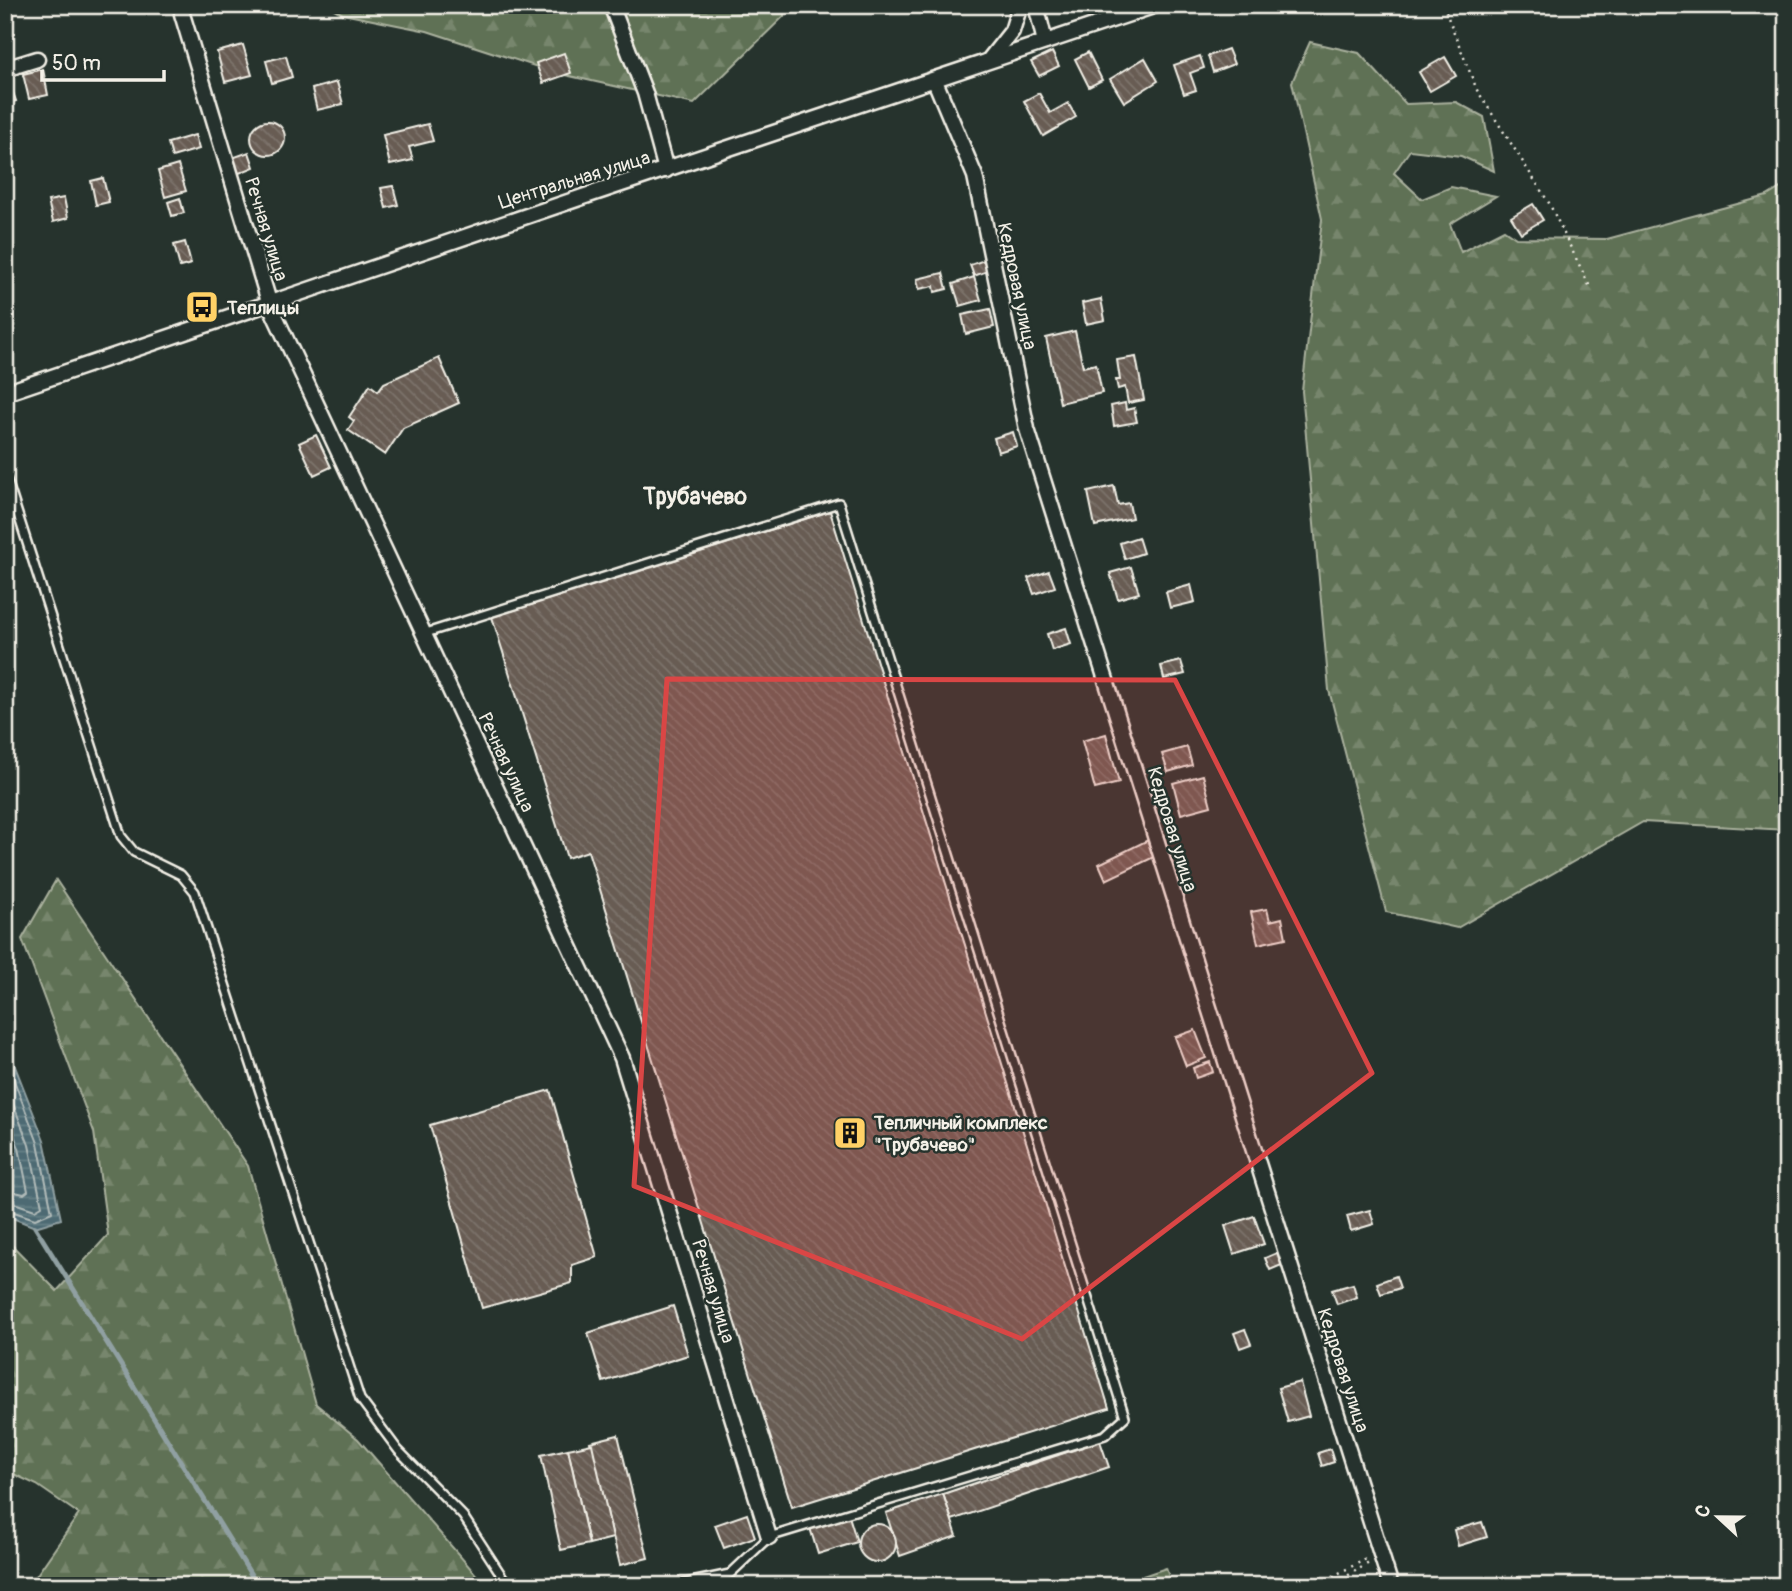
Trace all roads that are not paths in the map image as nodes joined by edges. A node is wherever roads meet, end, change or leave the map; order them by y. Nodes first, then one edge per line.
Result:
1 (611, 5) edge
2 (1020, 5) edge
3 (1036, 5) edge
4 (1156, 5) edge
5 (182, 14) dead end
6 (1045, 42) junction
7 (37, 59) dead end
8 (988, 61) junction
9 (5, 69) edge
10 (935, 81) junction
11 (666, 170) junction
12 (270, 305) junction
13 (5, 393) edge
14 (5, 474) edge
15 (426, 633) junction
16 (769, 1537) junction
17 (519, 1586) edge
18 (672, 1586) edge
19 (1391, 1586) edge

1 - 11 street
2 - 8 street
3 - 6 street
4 - 6 street, Центральная улица
5 - 12 street, Речная улица
6 - 8 street, Центральная улица
7 - 9 street
8 - 10 street, Центральная улица
10 - 11 street, Центральная улица
10 - 19 street, Кедровая улица
11 - 12 street, Центральная улица
12 - 13 street, Центральная улица
12 - 15 street, Речная улица
14 - 17 lane
15 - 16 street, Речная улица
15 - 16 lane
16 - 18 lane

